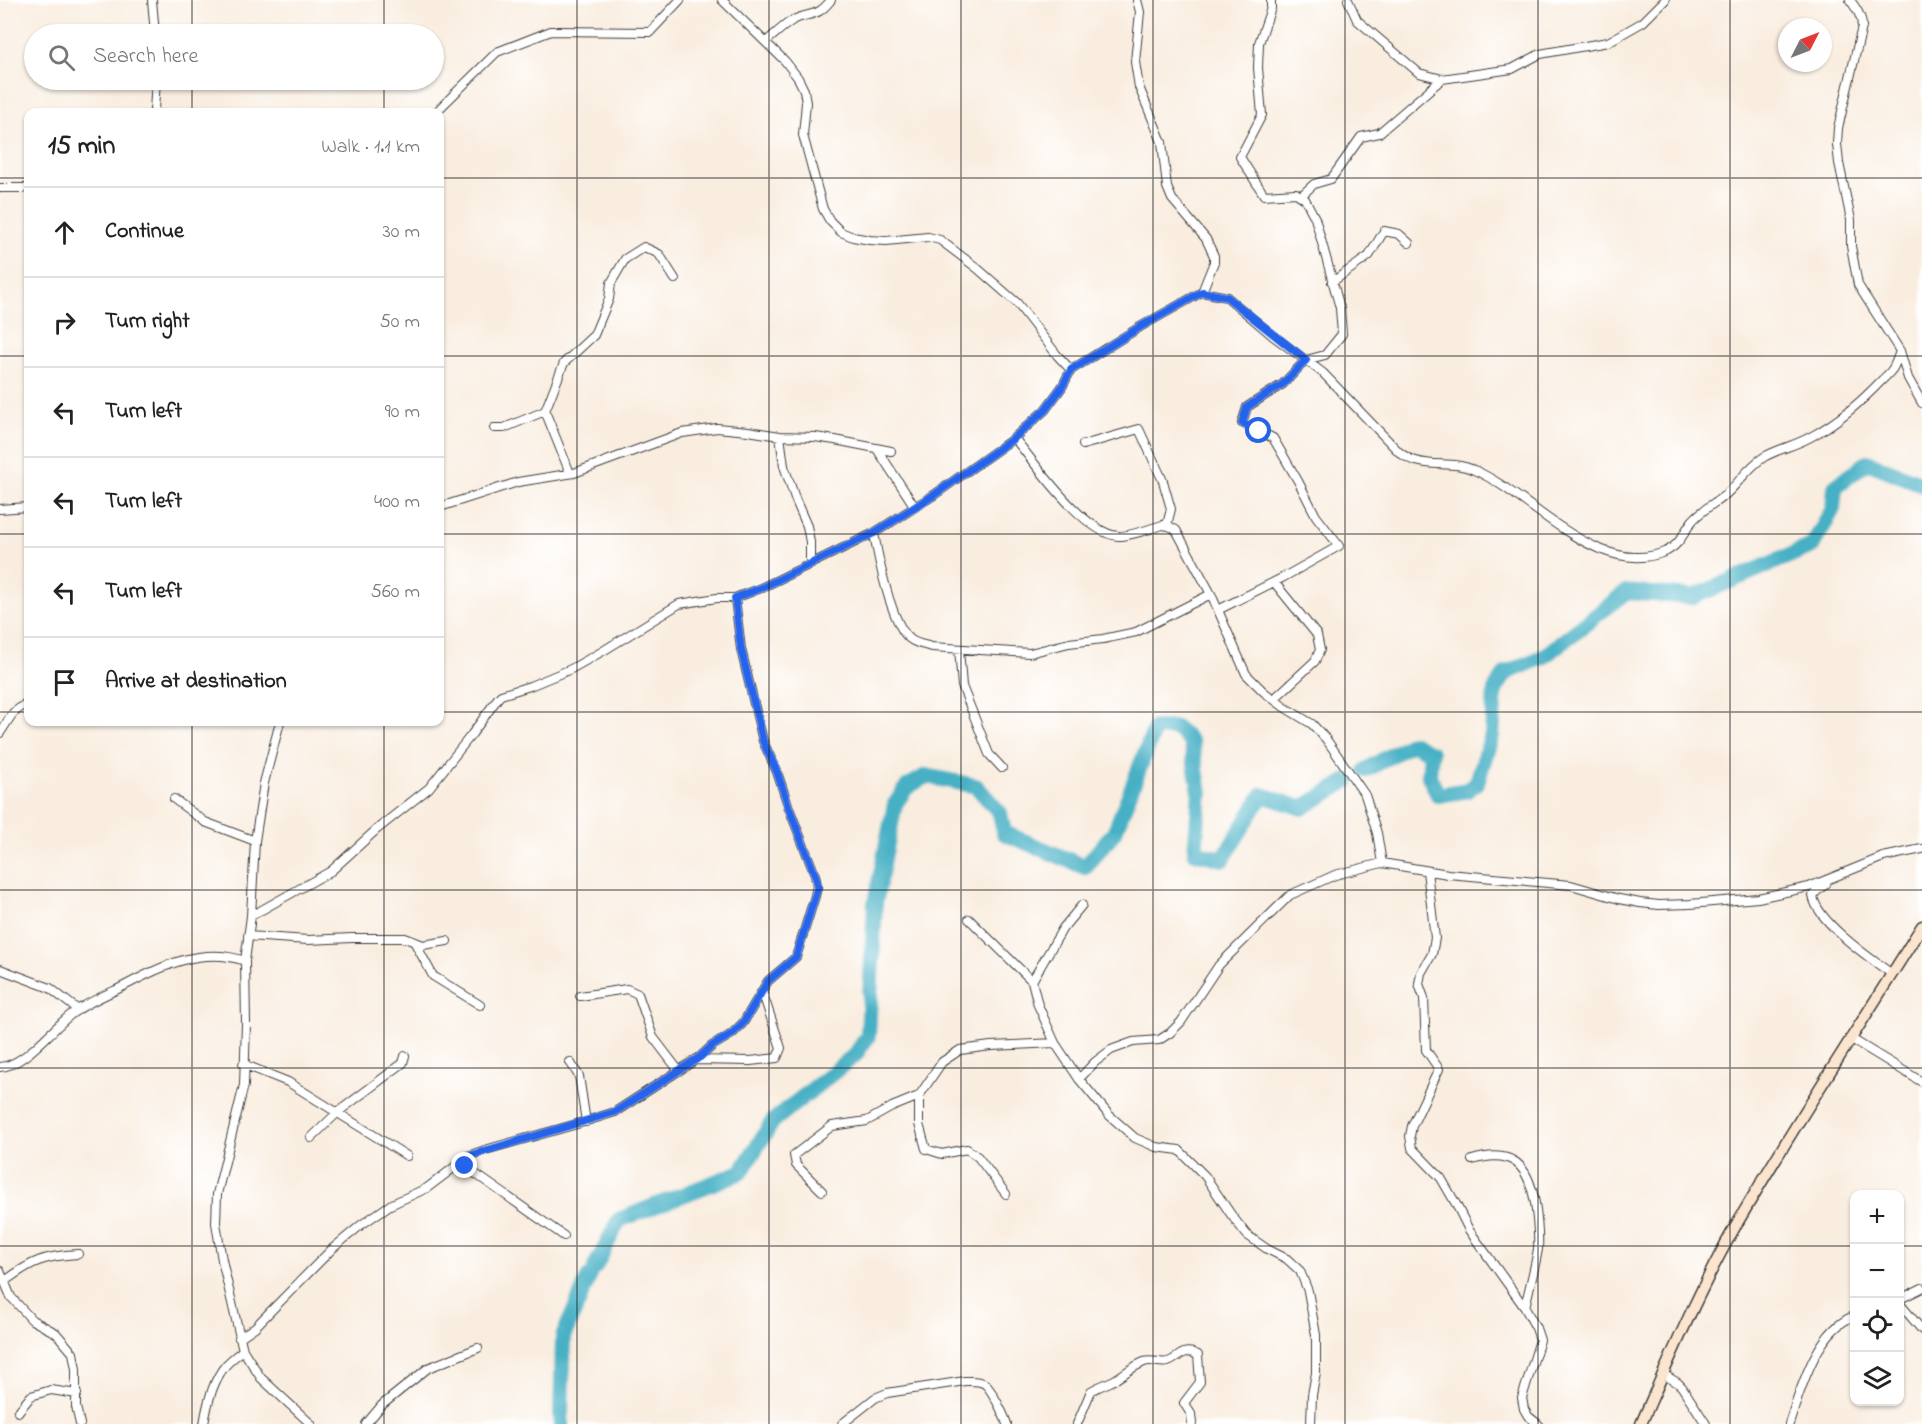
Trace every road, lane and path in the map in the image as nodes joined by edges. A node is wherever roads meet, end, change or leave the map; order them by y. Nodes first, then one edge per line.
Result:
1 (152, 0) edge
2 (680, 0) edge
3 (722, 0) edge
4 (831, 0) edge
5 (1137, 0) edge
6 (1271, 0) edge
7 (1348, 0) edge
8 (1665, 0) edge
9 (1850, 0) edge
10 (155, 24) edge
11 (766, 42) junction
12 (1442, 79) junction
13 (155, 90) edge
14 (154, 108) edge
15 (440, 108) edge
16 (0, 188) edge
17 (24, 188) edge
18 (1301, 196) junction
19 (1409, 243) dead end
20 (675, 279) dead end
21 (1332, 282) junction
22 (1202, 292) junction
23 (1900, 351) junction
24 (1306, 360) junction
25 (1071, 370) junction
26 (1922, 403) edge
27 (545, 411) junction
28 (494, 428) dead end
29 (780, 436) junction
30 (1014, 438) junction
31 (1083, 445) dead end
32 (877, 449) junction
33 (891, 451) dead end
34 (570, 473) junction
35 (444, 506) edge
36 (24, 507) edge
37 (915, 507) junction
38 (0, 509) edge
39 (1167, 525) junction
40 (874, 533) junction
41 (810, 564) junction
42 (1274, 582) junction
43 (1211, 594) junction
44 (735, 598) junction
45 (1218, 610) junction
46 (959, 649) junction
47 (1274, 699) junction
48 (24, 705) edge
49 (279, 726) edge
50 (0, 733) edge
51 (1002, 768) dead end
52 (174, 799) dead end
53 (255, 841) junction
54 (1922, 849) edge
55 (1383, 863) junction
56 (1427, 871) junction
57 (1837, 877) junction
58 (1082, 905) dead end
59 (251, 916) junction
60 (969, 919) dead end
61 (1922, 926) edge
62 (248, 936) junction
63 (447, 941) dead end
64 (415, 943) junction
65 (245, 962) junction
66 (0, 969) edge
67 (1892, 974) junction
68 (1032, 981) junction
69 (762, 991) junction
70 (580, 996) dead end
71 (480, 1005) dead end
72 (78, 1010) junction
73 (1850, 1038) junction
74 (1055, 1043) junction
75 (405, 1056) dead end
76 (694, 1060) junction
77 (570, 1062) dead end
78 (243, 1064) junction
79 (0, 1067) edge
80 (680, 1071) junction
81 (1079, 1079) junction
82 (1922, 1082) edge
83 (919, 1096) junction
84 (338, 1112) junction
85 (586, 1122) junction
86 (311, 1138) dead end
87 (407, 1156) dead end
88 (1472, 1160) dead end
89 (460, 1163) junction
90 (822, 1191) dead end
91 (1006, 1194) dead end
92 (564, 1236) dead end
93 (78, 1254) dead end
94 (0, 1271) edge
95 (5, 1281) junction
96 (1922, 1288) edge
97 (1901, 1298) edge
98 (1525, 1308) junction
99 (1904, 1310) edge
100 (1850, 1318) edge
101 (1922, 1330) edge
102 (239, 1338) junction
103 (478, 1348) dead end
104 (243, 1350) junction
105 (1663, 1374) junction
106 (76, 1394) junction
107 (18, 1412) dead end
108 (80, 1424) edge
109 (204, 1424) edge
110 (311, 1424) edge
111 (366, 1424) edge
112 (842, 1424) edge
113 (1007, 1424) edge
114 (1077, 1424) edge
115 (1192, 1424) edge
116 (1311, 1424) edge
117 (1538, 1424) edge
118 (1641, 1424) edge
119 (1706, 1424) edge
120 (1789, 1424) edge

1 - 10 street
2 - 15 street
3 - 11 street
4 - 11 street
5 - 22 street
6 - 18 street
7 - 12 street
8 - 12 street
9 - 23 street
11 - 25 street
12 - 18 street
13 - 14 street
16 - 17 street
18 - 21 street
19 - 21 street
20 - 27 street
21 - 24 street
22 - 24 street
22 - 25 street
23 - 24 street
23 - 26 street
24 - 42 street
25 - 30 street
27 - 28 street
27 - 34 street
29 - 32 street
29 - 34 street
29 - 41 street
30 - 37 street
30 - 39 street
31 - 39 street
32 - 33 street
32 - 37 street
34 - 35 street
36 - 38 street
37 - 40 street
39 - 43 street
40 - 41 street
40 - 46 street
41 - 44 street
42 - 45 street
42 - 47 street
43 - 45 street
43 - 46 street
44 - 59 street
44 - 69 street
45 - 47 street
46 - 51 street
47 - 55 street
48 - 50 street
49 - 53 street
52 - 53 street
53 - 59 street
54 - 57 street
55 - 56 street
55 - 81 street
56 - 57 street
56 - 98 street
57 - 67 street
58 - 68 street
59 - 62 street
60 - 68 street
61 - 67 main road
62 - 64 street
62 - 65 street
63 - 64 street
64 - 71 street
65 - 72 street
65 - 78 street
66 - 72 street
67 - 73 main road
68 - 74 street
69 - 76 street
69 - 76 street
70 - 80 street
72 - 79 street
73 - 82 street
73 - 105 main road
74 - 81 street
74 - 83 street
75 - 84 street
76 - 80 street
77 - 85 street
78 - 84 street
78 - 102 street
80 - 85 street
81 - 116 street
83 - 90 street
83 - 91 street
84 - 86 street
84 - 87 street
85 - 89 street
88 - 98 street
89 - 92 street
89 - 102 street
93 - 95 street
94 - 95 street
95 - 106 street
96 - 97 street
98 - 117 street
99 - 101 street
100 - 120 street
102 - 104 street
103 - 111 street
104 - 109 street
104 - 110 street
105 - 118 main road
105 - 119 street
106 - 107 street
106 - 108 street
112 - 113 street
114 - 115 street

